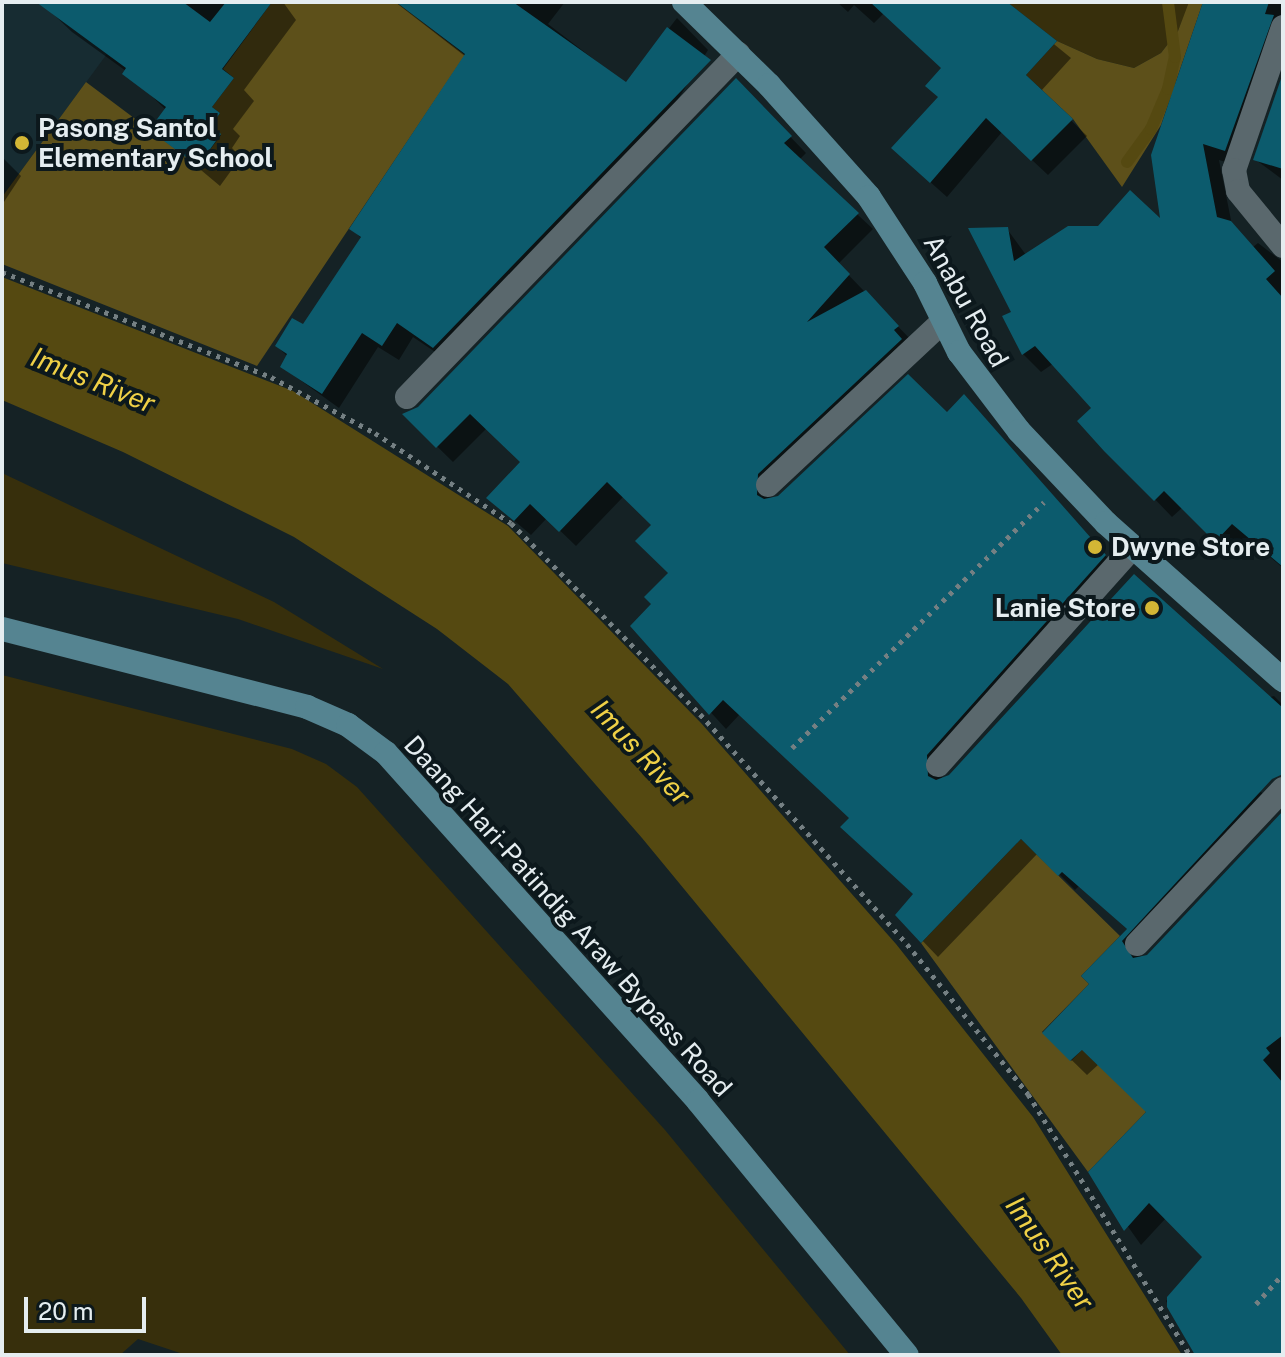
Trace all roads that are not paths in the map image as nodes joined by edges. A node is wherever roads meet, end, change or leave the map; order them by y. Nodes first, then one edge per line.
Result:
1 (684, 2) edge
2 (1283, 27) edge
3 (738, 54) junction
4 (1283, 246) edge
5 (943, 321) junction
6 (407, 397) dead end
7 (768, 485) dead end
8 (1132, 548) junction
9 (2, 629) edge
10 (1283, 680) edge
11 (938, 765) dead end
12 (1283, 789) edge
13 (1137, 944) dead end
14 (907, 1355) edge

1 - 3 main road, Anabu Road
2 - 4 street
3 - 5 main road, Anabu Road
3 - 6 street
5 - 7 street
5 - 8 main road, Anabu Road
8 - 10 main road, Anabu Road
8 - 11 street
9 - 14 main road, Daang Hari-Patindig Araw Bypass Road
12 - 13 street

